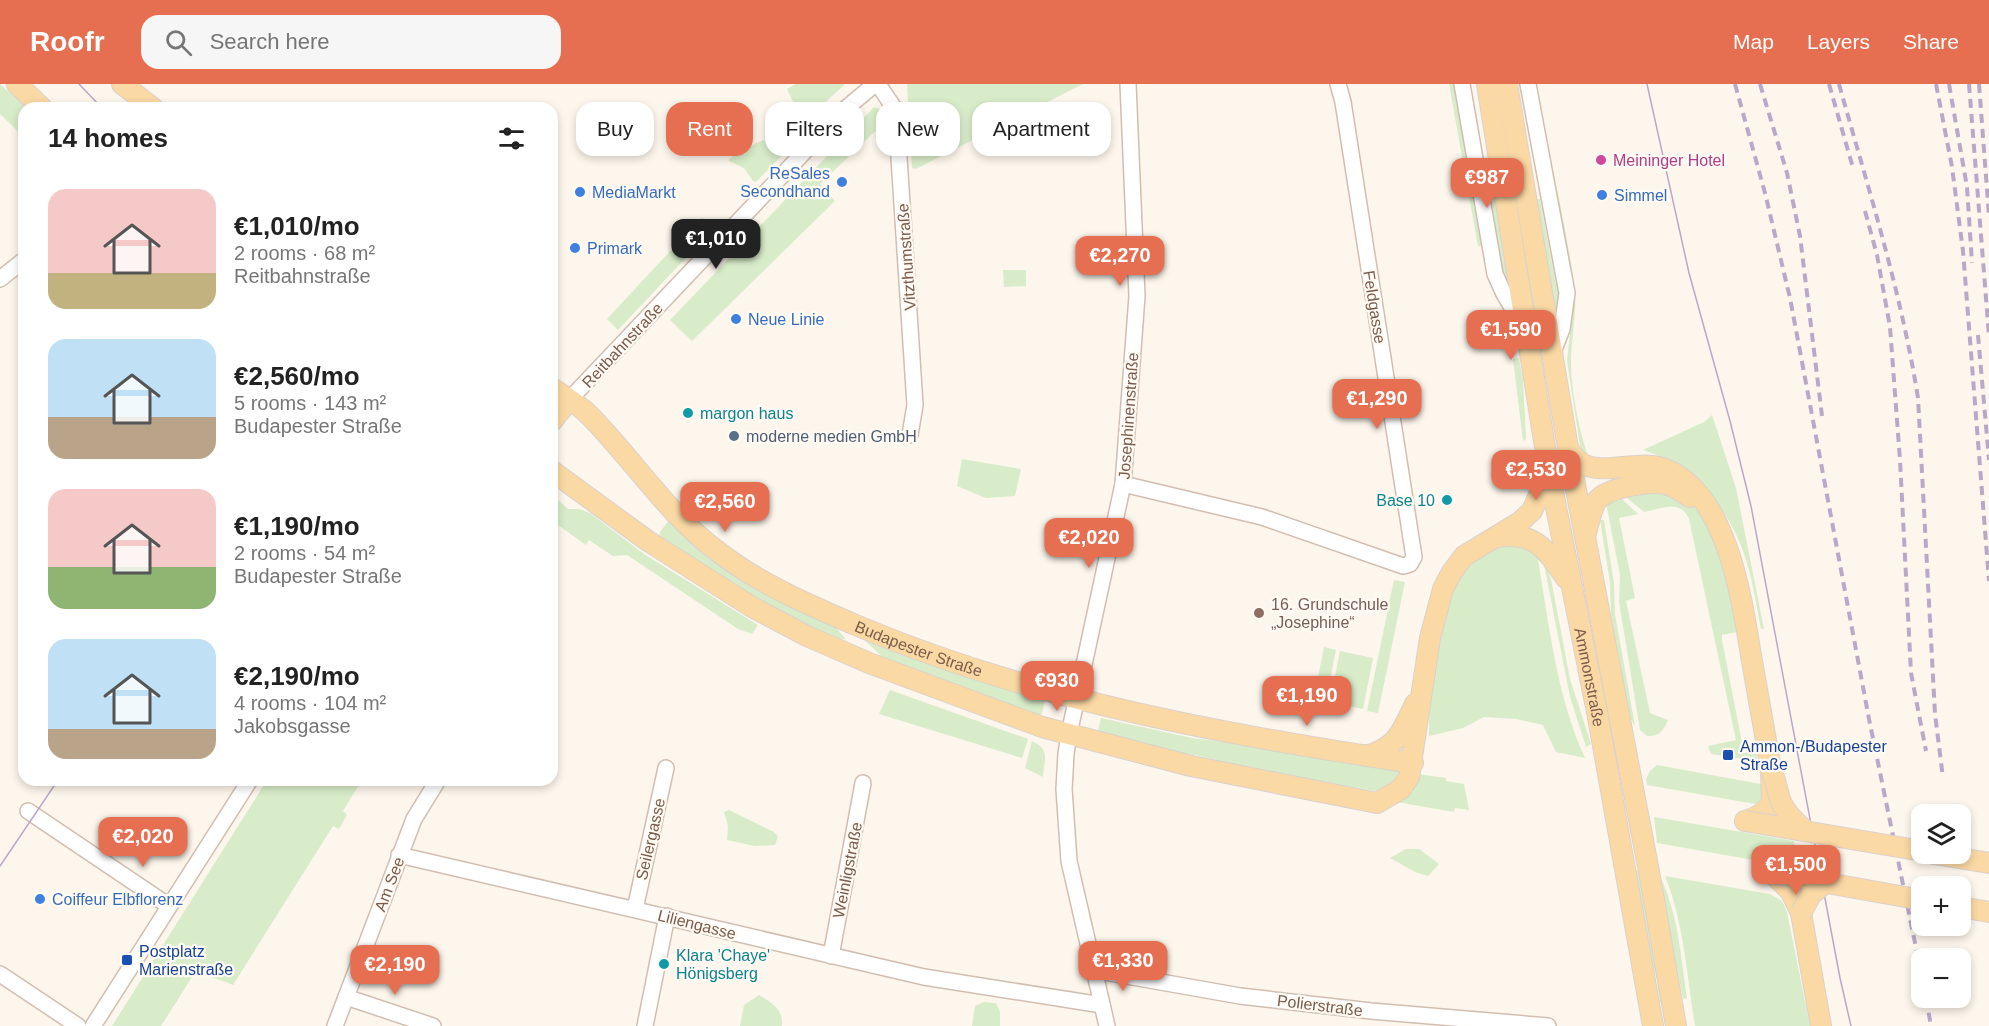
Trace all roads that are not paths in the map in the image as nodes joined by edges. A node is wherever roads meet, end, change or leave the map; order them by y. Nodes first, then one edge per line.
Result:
1 (17, 84) edge
2 (122, 84) edge
3 (877, 84) edge
4 (1128, 84) edge
5 (1338, 84) edge
6 (1462, 84) edge
7 (1487, 84) edge
8 (1507, 84) edge
9 (1528, 84) edge
10 (36, 102) edge
11 (145, 102) edge
12 (18, 265) edge
13 (0, 279) edge
14 (1525, 329) junction
15 (1553, 352) junction
16 (558, 392) edge
17 (569, 400) junction
18 (558, 414) edge
19 (910, 435) dead end
20 (1568, 448) junction
21 (1549, 472) junction
22 (558, 475) edge
23 (1123, 484) junction
24 (1713, 517) junction
25 (1492, 538) junction
26 (1585, 538) junction
27 (1571, 586) junction
28 (1586, 659) junction
29 (1610, 659) junction
30 (1421, 691) junction
31 (1077, 698) junction
32 (1069, 734) junction
33 (1365, 756) junction
34 (1413, 764) junction
35 (666, 768) dead end
36 (1771, 769) junction
37 (863, 783) dead end
38 (246, 786) edge
39 (434, 786) edge
40 (28, 811) dead end
41 (1806, 831) junction
42 (1911, 849) edge
43 (399, 855) junction
44 (1971, 860) edge
45 (1989, 863) edge
46 (1827, 882) junction
47 (1911, 898) edge
48 (170, 906) junction
49 (634, 909) junction
50 (1971, 909) edge
51 (1989, 912) edge
52 (1801, 913) junction
53 (667, 916) junction
54 (831, 956) junction
55 (1094, 970) junction
56 (0, 974) edge
57 (346, 998) junction
58 (1102, 1005) junction
59 (1370, 1019) edge
60 (78, 1026) edge
61 (93, 1026) edge
62 (335, 1026) edge
63 (433, 1026) edge
64 (645, 1026) edge
65 (1107, 1026) edge
66 (1548, 1026) edge
67 (1653, 1026) edge
68 (1676, 1026) edge
69 (1821, 1026) edge

1 - 10 main road
2 - 11 main road
3 - 17 street, Reitbahnstraße
3 - 19 street, Vitzthumstraße
4 - 23 street, Josephinenstraße
5 - 23 street, Feldgasse
6 - 14 street, Ammonstraße
7 - 14 main road, Ammonstraße
8 - 15 main road, Ammonstraße
9 - 15 street, Ammonstraße
12 - 13 street
14 - 21 main road, Ammonstraße
15 - 20 main road, Ammonstraße
16 - 17 main road, Budapester Straße
17 - 18 main road
17 - 31 main road, Budapester Straße
20 - 24 main road
20 - 26 main road, Ammonstraße
21 - 25 main road
21 - 27 main road, Ammonstraße
22 - 32 main road, Budapester Straße
23 - 31 street, Josephinenstraße
24 - 26 main road
24 - 36 main road
25 - 27 main road
25 - 30 main road
26 - 29 main road, Ammonstraße
27 - 28 main road, Ammonstraße
28 - 29 main road
28 - 67 main road, Ammonstraße
29 - 68 main road, Ammonstraße
30 - 33 main road
30 - 34 main road
31 - 32 street, Josephinenstraße
31 - 33 main road, Budapester Straße
32 - 34 main road, Budapester Straße
32 - 55 street, Josephinenstraße
33 - 34 main road, Budapester Straße
35 - 49 street, Seilergasse
36 - 41 main road, bridge
36 - 41 main road, bridge
37 - 54 street, Weinligstraße
38 - 48 street
39 - 43 street, Am See
40 - 48 street
41 - 42 main road, bridge
43 - 49 street, Liliengasse
43 - 57 street, Am See
44 - 45 main road
46 - 47 main road, bridge
46 - 52 main road, bridge
46 - 52 main road, bridge
48 - 61 street
49 - 53 street, Liliengasse
50 - 51 main road
52 - 69 main road
53 - 54 street, Liliengasse
53 - 64 street
54 - 58 street, Liliengasse
55 - 58 street, Josephinenstraße
55 - 59 street, Polierstraße
56 - 60 street
57 - 62 street, Am See
57 - 63 street
58 - 65 street, Josephinenstraße
59 - 66 street, Polierstraße

